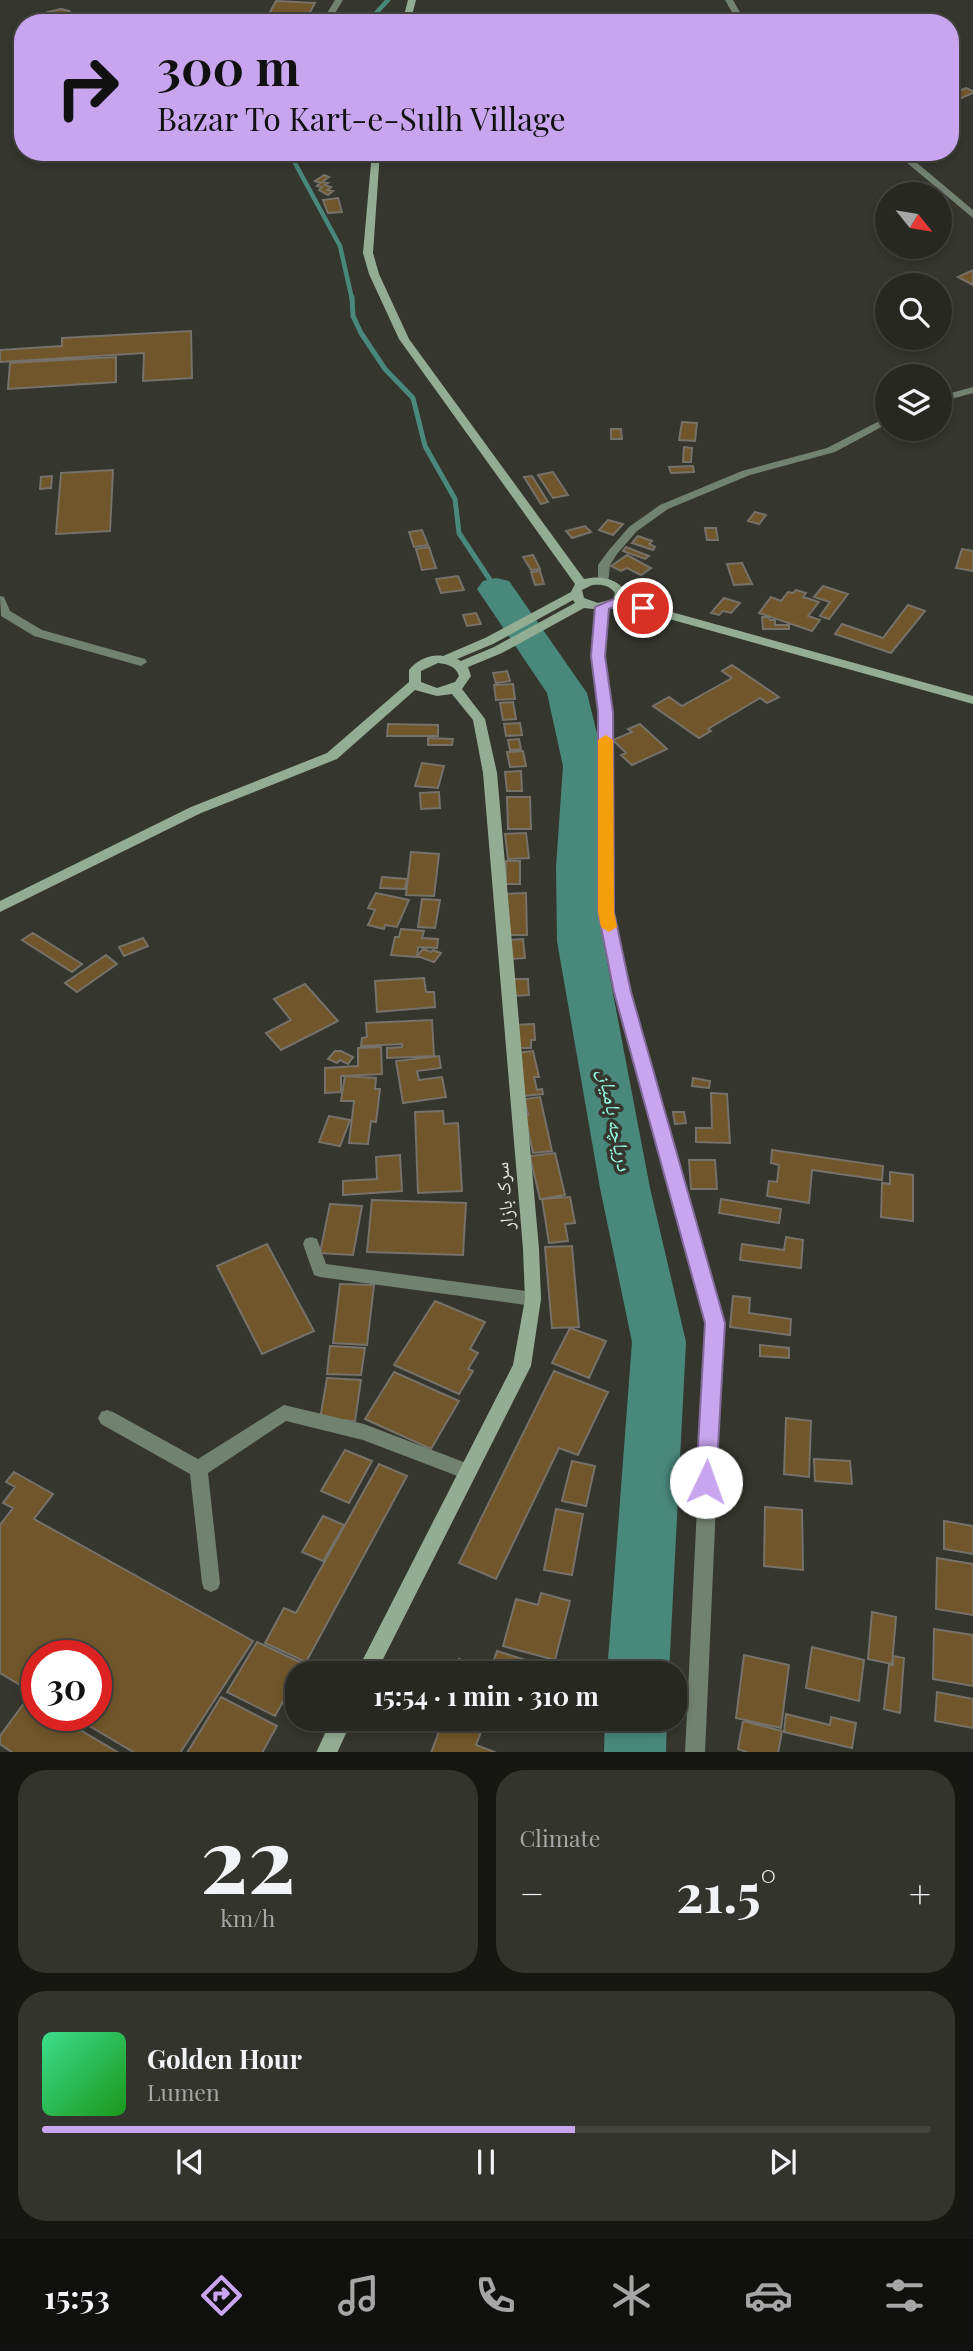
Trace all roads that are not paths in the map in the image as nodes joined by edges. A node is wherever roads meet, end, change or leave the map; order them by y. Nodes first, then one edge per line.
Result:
1 (375, 161) edge
2 (909, 161) edge
3 (973, 215) edge
4 (973, 390) edge
5 (952, 396) edge
6 (875, 426) edge
7 (604, 581) junction
8 (580, 594) junction
9 (0, 600) edge
10 (618, 601) junction
11 (602, 607) junction
12 (493, 646) junction
13 (444, 660) junction
14 (141, 662) dead end
15 (460, 666) junction
16 (415, 683) junction
17 (455, 689) junction
18 (973, 700) edge
19 (0, 907) edge
20 (311, 1244) dead end
21 (533, 1299) junction
22 (107, 1418) dead end
23 (199, 1469) junction
24 (468, 1472) junction
25 (211, 1583) dead end
26 (372, 1661) edge
27 (336, 1731) edge
28 (326, 1752) edge
29 (695, 1752) edge

1 - 8 main road
2 - 3 street
4 - 5 street
6 - 7 street
7 - 8 main road
7 - 10 main road
8 - 11 main road
8 - 12 main road
9 - 14 street
10 - 11 main road
10 - 18 main road
11 - 29 street
12 - 13 main road
12 - 15 main road
13 - 15 main road
13 - 16 main road
15 - 17 main road
16 - 17 main road
16 - 19 main road
17 - 21 main road, سرک بازار
20 - 21 street
21 - 24 main road, سرک بازار
22 - 23 street
23 - 24 street
23 - 25 street
24 - 26 main road, سرک بازار
27 - 28 main road

